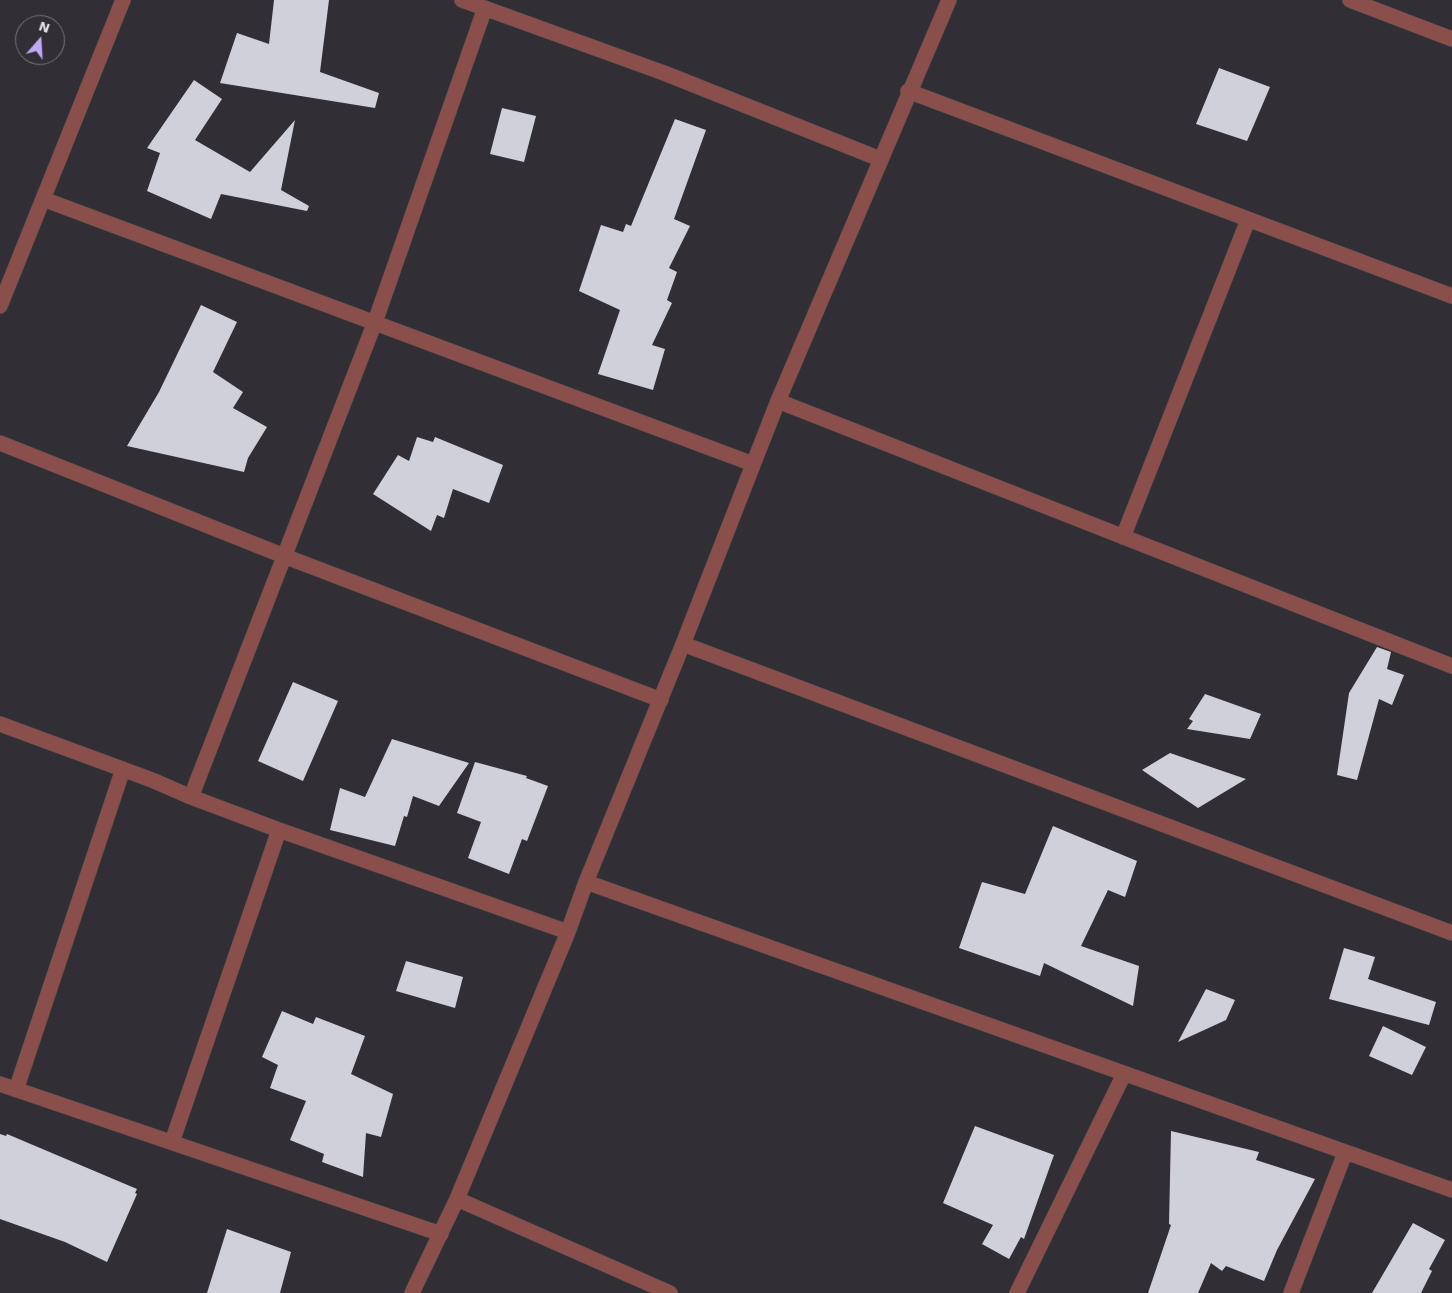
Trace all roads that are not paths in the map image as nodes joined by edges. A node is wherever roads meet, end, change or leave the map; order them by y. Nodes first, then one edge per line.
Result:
1 (123, 0) edge
2 (462, 0) edge
3 (949, 0) edge
4 (1350, 0) edge
5 (485, 8) junction
6 (1452, 39) edge
7 (908, 92) junction
8 (880, 159) junction
9 (43, 199) junction
10 (1248, 220) junction
11 (1452, 296) edge
12 (0, 306) edge
13 (375, 322) junction
14 (778, 401) junction
15 (0, 443) edge
16 (753, 464) junction
17 (1123, 537) junction
18 (284, 556) junction
19 (684, 644) junction
20 (1452, 666) edge
21 (661, 700) junction
22 (0, 724) edge
23 (123, 769) junction
24 (191, 797) junction
25 (280, 830) junction
26 (586, 882) junction
27 (568, 932) junction
28 (1452, 933) edge
29 (1124, 1074) junction
30 (0, 1084) edge
31 (16, 1090) junction
32 (172, 1142) junction
33 (1344, 1153) junction
34 (1452, 1190) edge
35 (457, 1199) junction
36 (441, 1234) junction
37 (412, 1293) edge
38 (670, 1293) edge
39 (1017, 1293) edge
40 (1291, 1293) edge

1 - 9 street
2 - 5 street
3 - 7 street
4 - 6 street
5 - 8 street
5 - 13 street
7 - 8 street
7 - 10 street
8 - 14 street
9 - 12 street
9 - 13 street
10 - 11 street
10 - 17 street
13 - 16 street
13 - 18 street
14 - 16 street
14 - 17 street
15 - 18 street
16 - 19 street
17 - 20 street
18 - 21 street
18 - 24 street
19 - 21 street
19 - 28 street
21 - 26 street
22 - 23 street
23 - 24 street
23 - 31 street
24 - 25 street
25 - 27 street
25 - 32 street
26 - 27 street
26 - 29 street
27 - 35 street
29 - 33 street
29 - 39 street
30 - 31 street
31 - 32 street
32 - 36 street
33 - 34 street
33 - 40 street
35 - 36 street
35 - 38 street
36 - 37 street

